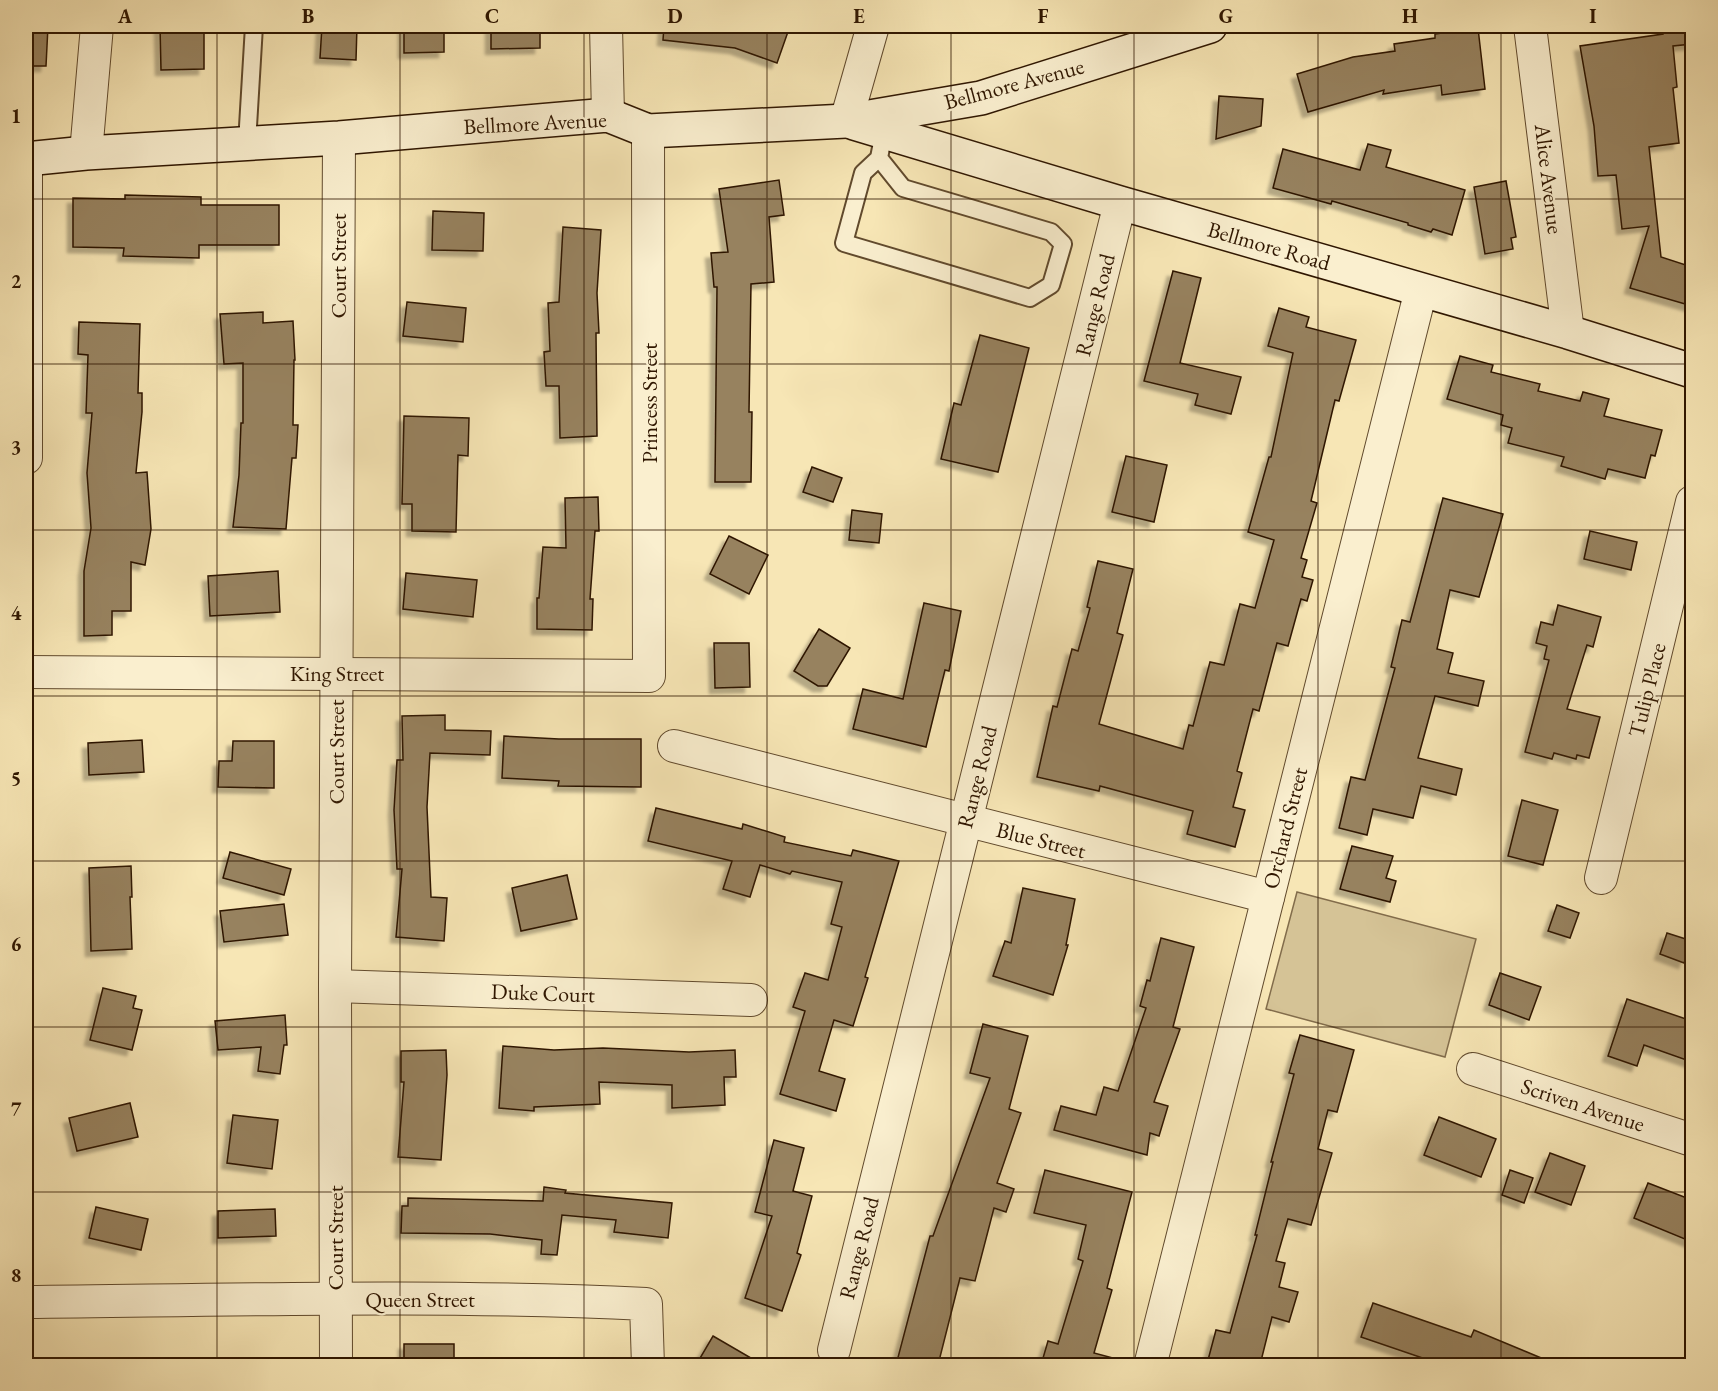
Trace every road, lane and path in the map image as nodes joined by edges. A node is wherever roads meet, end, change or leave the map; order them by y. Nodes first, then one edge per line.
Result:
1 (97, 26) edge
2 (254, 26) edge
3 (606, 26) edge
4 (873, 26) edge
5 (1210, 26) edge
6 (1530, 26) edge
7 (608, 115) junction
8 (846, 121) junction
9 (648, 131) junction
10 (339, 138) junction
11 (247, 143) junction
12 (882, 145) junction
13 (86, 153) junction
14 (26, 159) edge
15 (1120, 203) junction
16 (1421, 290) junction
17 (1568, 332) junction
18 (1692, 371) edge
19 (26, 458) edge
20 (1692, 502) edge
21 (26, 672) edge
22 (336, 673) junction
23 (649, 676) joint
24 (674, 746) dead end
25 (966, 821) junction
26 (1601, 878) dead end
27 (1268, 897) junction
28 (335, 986) junction
29 (751, 1000) dead end
30 (1473, 1069) dead end
31 (1692, 1140) edge
32 (335, 1298) junction
33 (26, 1302) edge
34 (834, 1350) dead end
35 (336, 1365) edge
36 (648, 1365) edge
37 (1150, 1365) edge

1 - 13 street
2 - 11 lane
3 - 7 street
4 - 8 street
5 - 8 main road, Bellmore Avenue
6 - 17 street, Alice Avenue
7 - 9 main road, Bellmore Avenue
7 - 10 main road, Bellmore Avenue
8 - 9 main road, Bellmore Avenue
8 - 12 main road, Bellmore Road
9 - 23 street, Princess Street
10 - 11 main road, Bellmore Avenue
10 - 22 street, Court Street
11 - 13 main road, Bellmore Avenue
12 - 12 lane
12 - 15 main road, Bellmore Road
13 - 14 main road, Bellmore Avenue
14 - 19 street
15 - 16 main road, Bellmore Road
15 - 25 street, Range Road
16 - 17 main road, Bellmore Road
16 - 27 street, Orchard Street
17 - 18 main road, Bellmore Road
20 - 26 street, Tulip Place
21 - 22 street, King Street
22 - 23 street, King Street
22 - 28 street, Court Street
24 - 25 street, Blue Street
25 - 27 street, Blue Street
25 - 34 street, Range Road
27 - 37 street, Orchard Street
28 - 29 street, Duke Court
28 - 32 street, Court Street
30 - 31 street, Scriven Avenue
32 - 33 street, Queen Street
32 - 35 street, Court Street
32 - 36 street, Queen Street

